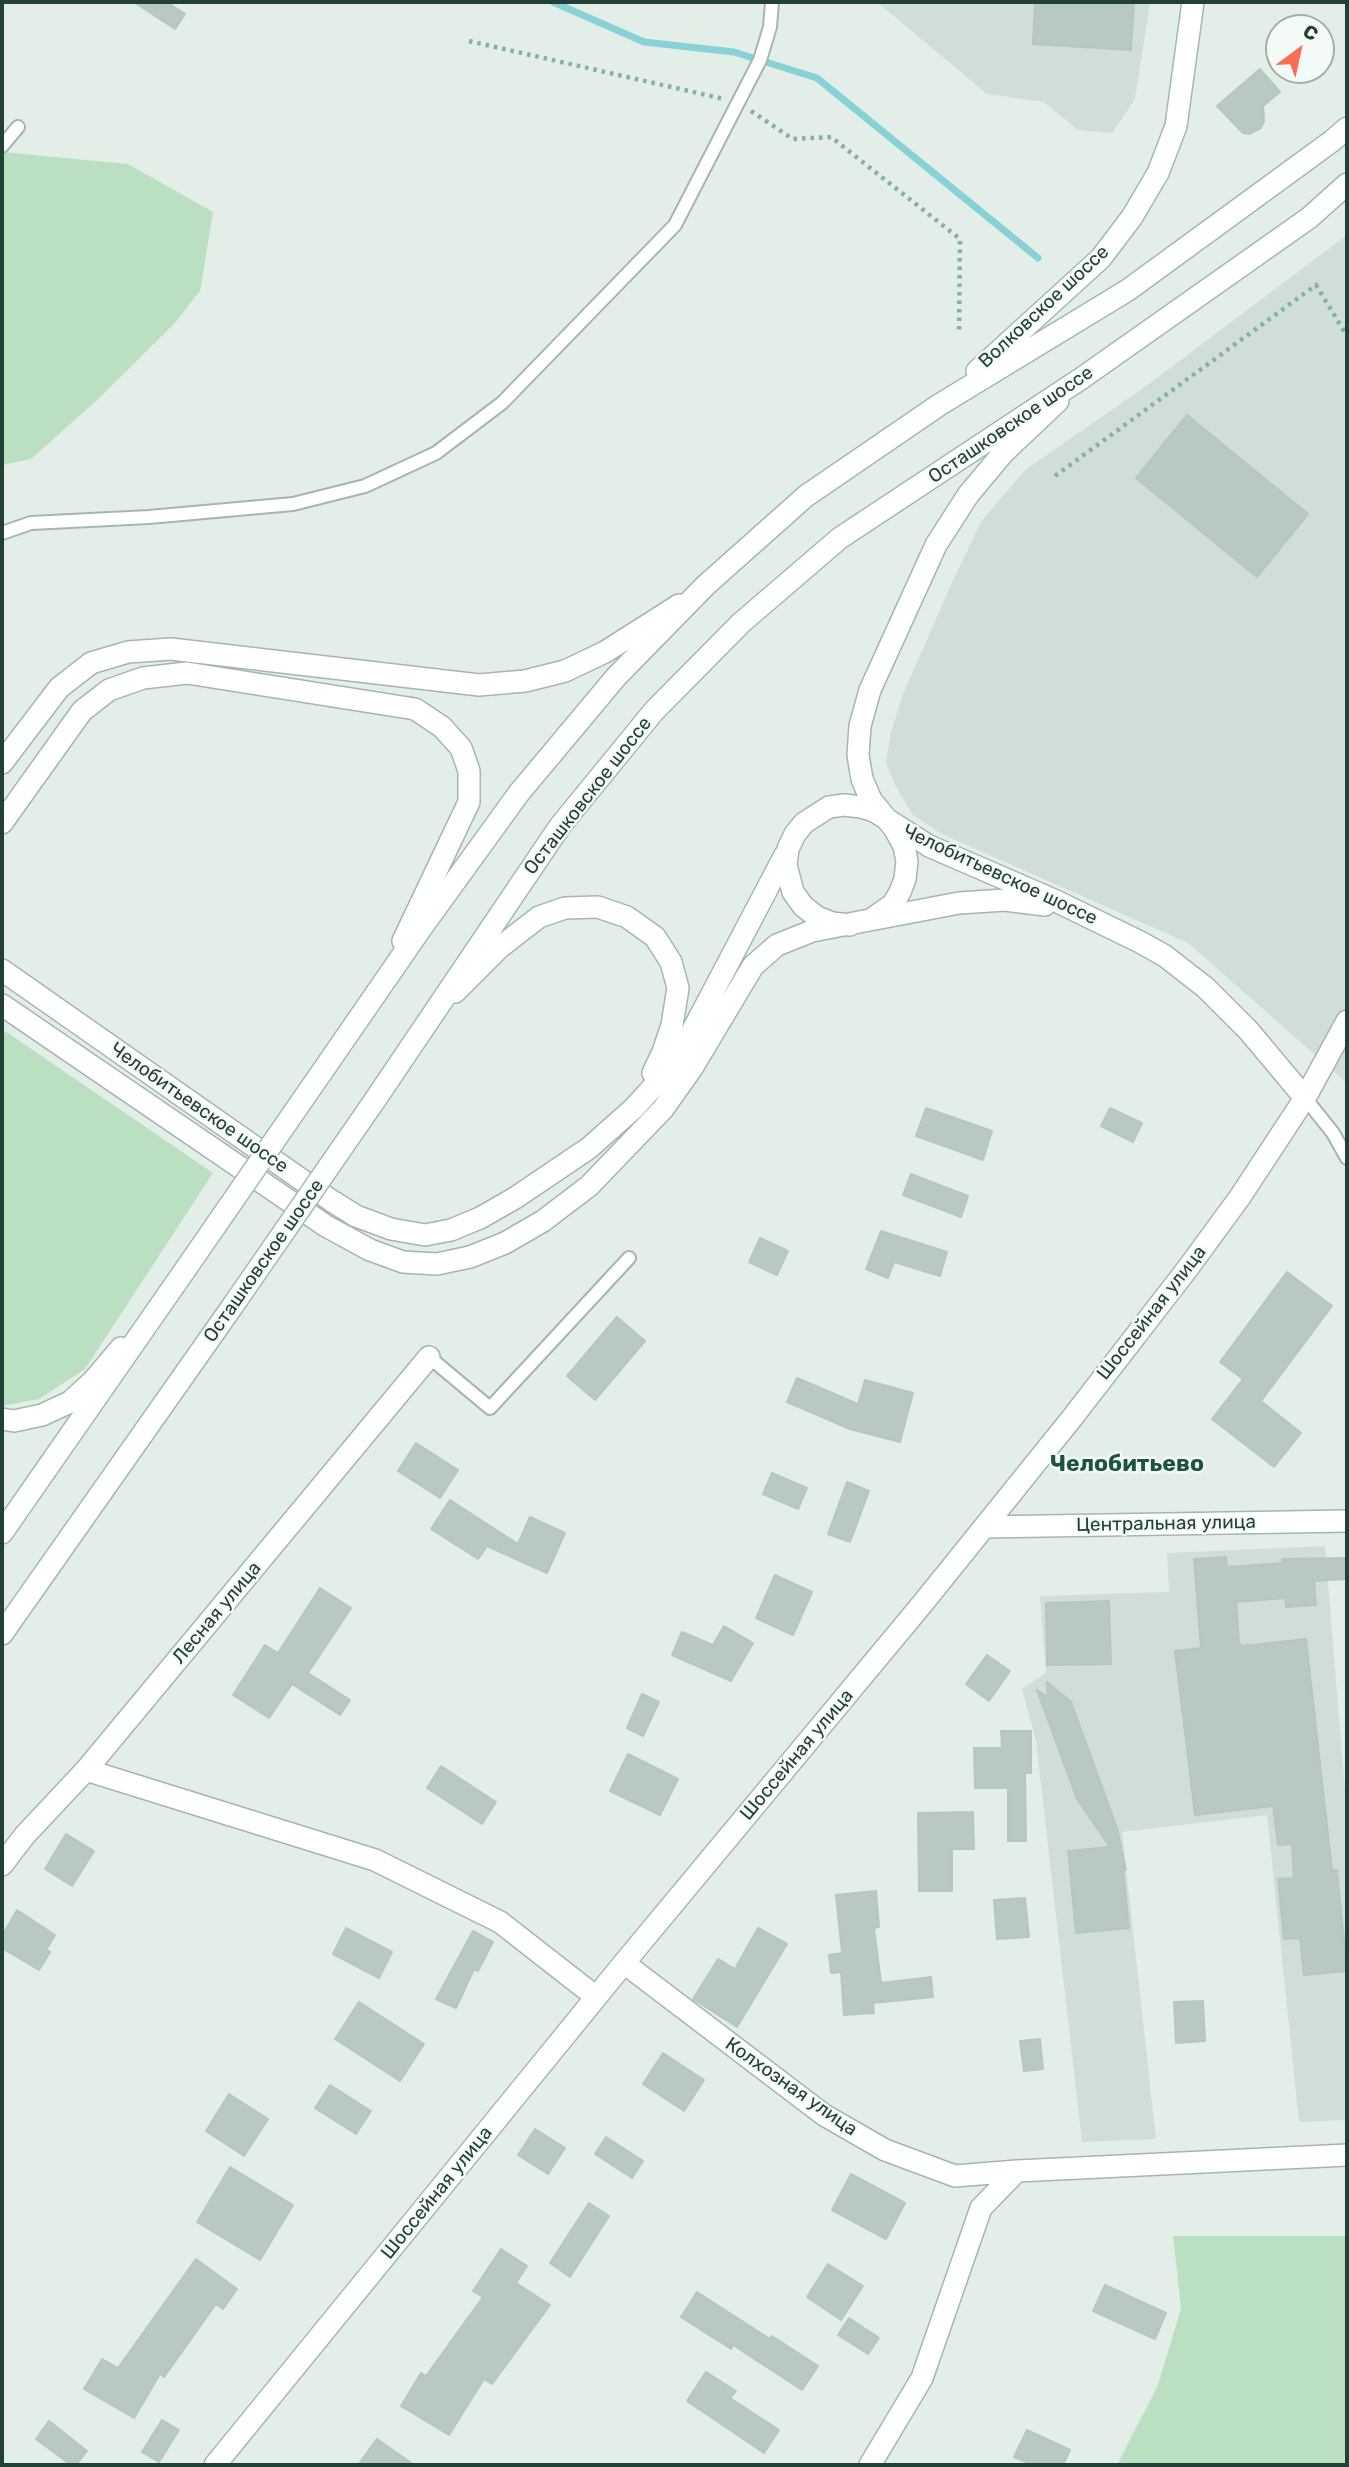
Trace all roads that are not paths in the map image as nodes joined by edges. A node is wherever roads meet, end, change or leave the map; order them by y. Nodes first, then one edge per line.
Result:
1 (772, 2) edge
2 (1193, 2) edge
3 (18, 127) dead end
4 (1347, 128) edge
5 (2, 146) edge
6 (1347, 184) edge
7 (1347, 190) edge
8 (1309, 218) junction
9 (1082, 378) junction
10 (939, 405) junction
11 (2, 533) edge
12 (706, 585) junction
13 (2, 764) edge
14 (885, 818) junction
15 (2, 823) edge
16 (795, 834) junction
17 (858, 923) junction
18 (1117, 930) junction
19 (5, 968) edge
20 (374, 996) junction
21 (2, 1005) edge
22 (1347, 1021) edge
23 (418, 1037) junction
24 (1305, 1098) junction
25 (589, 1148) junction
26 (1347, 1158) edge
27 (629, 1258) dead end
28 (184, 1270) junction
29 (429, 1357) joint
30 (2, 1419) edge
31 (1347, 1521) edge
32 (985, 1527) junction
33 (2, 1533) edge
34 (2, 1634) edge
35 (86, 1770) junction
36 (2, 1865) edge
37 (624, 1963) junction
38 (596, 1997) junction
39 (1347, 2155) edge
40 (1017, 2171) junction
41 (955, 2176) junction
42 (981, 2208) junction
43 (215, 2465) edge
44 (870, 2465) edge

1 - 11 lane
2 - 10 street, Волковское шоссе
3 - 5 lane
4 - 10 street
6 - 8 street, Осташковское шоссе
7 - 8 street
8 - 9 street, Осташковское шоссе
9 - 14 street
9 - 23 street, Осташковское шоссе
10 - 12 street
12 - 13 street
12 - 20 street
14 - 16 street, Челобитьевское шоссе
14 - 17 street, Челобитьевское шоссе
14 - 18 street, Челобитьевское шоссе
15 - 20 street
16 - 17 street, Челобитьевское шоссе
16 - 25 street, Челобитьевское шоссе
17 - 18 street, Челобитьевское шоссе
17 - 21 street, Челобитьевское шоссе
18 - 24 street, Челобитьевское шоссе
19 - 25 street, Челобитьевское шоссе
20 - 28 street, bridge
22 - 24 street, Шоссейная улица
23 - 25 street
23 - 34 street, Осташковское шоссе, bridge
24 - 26 lane
24 - 32 street, Шоссейная улица
27 - 29 lane
28 - 30 street
28 - 33 street
29 - 35 street, Лесная улица
31 - 32 street, Центральная улица
32 - 37 street, Шоссейная улица
35 - 36 street, Лесная улица
35 - 38 street
37 - 38 street, Шоссейная улица
37 - 41 street, Колхозная улица
38 - 43 street, Шоссейная улица
39 - 40 street, Колхозная улица
40 - 41 street, Колхозная улица
40 - 42 street
41 - 42 street
42 - 44 street

